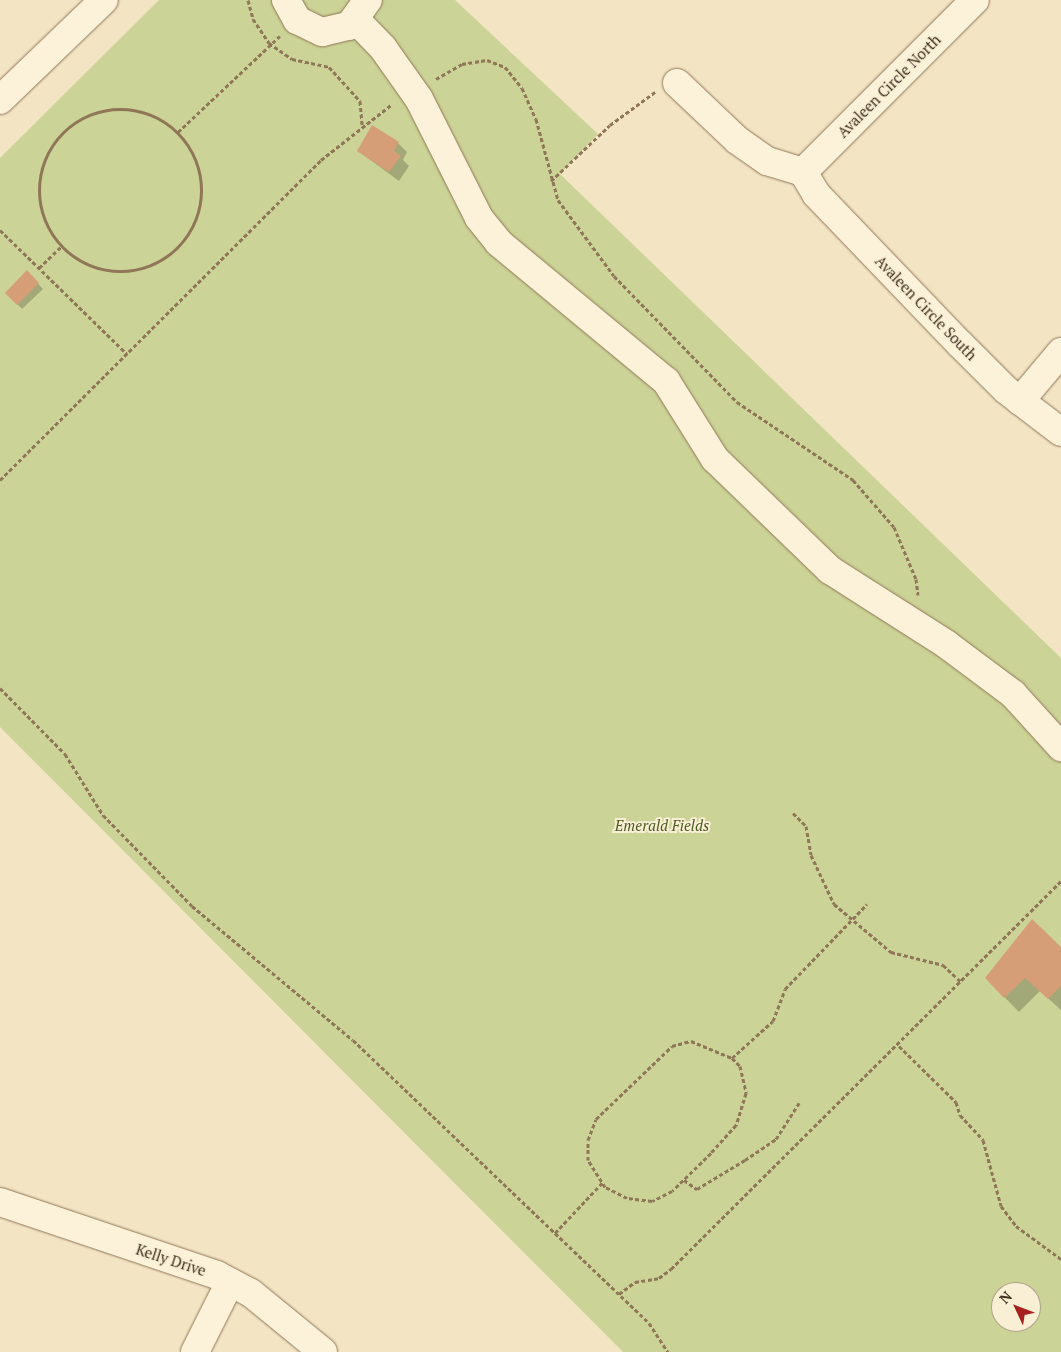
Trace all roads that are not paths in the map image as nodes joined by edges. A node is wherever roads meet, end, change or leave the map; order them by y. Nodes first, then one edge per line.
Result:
1 (104, 0) edge
2 (975, 0) edge
3 (292, 10) edge
4 (362, 10) edge
5 (678, 83) road end
6 (0, 100) edge
7 (803, 172) junction
8 (1061, 352) edge
9 (1020, 401) junction
10 (1061, 432) edge
11 (1061, 747) edge
12 (0, 1202) edge
13 (230, 1282) junction
14 (195, 1352) edge
15 (323, 1352) edge

1 - 6 street
2 - 7 street, Avaleen Circle North
3 - 4 street
4 - 11 street
5 - 7 street
7 - 9 street, Avaleen Circle South
8 - 9 street
9 - 10 street, Avaleen Circle South
12 - 13 street, Kelly Drive
13 - 14 street
13 - 15 street, Kelly Drive

